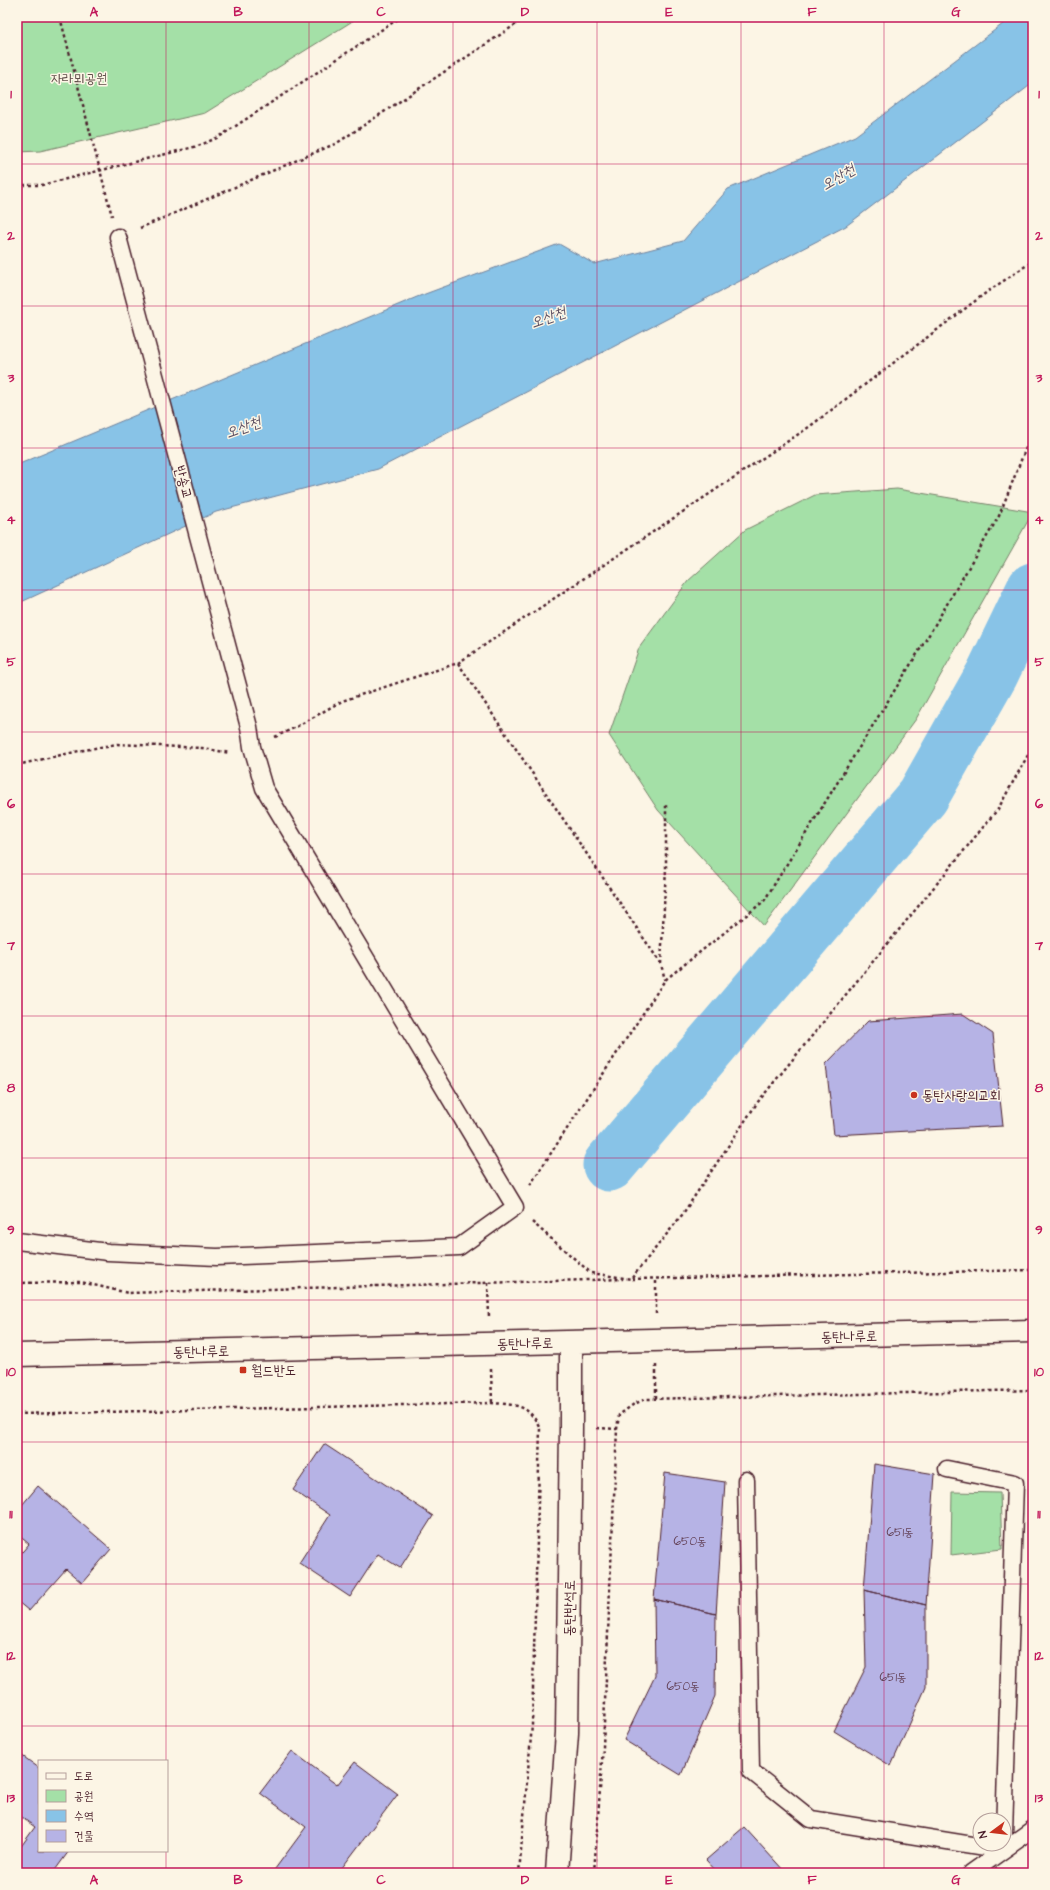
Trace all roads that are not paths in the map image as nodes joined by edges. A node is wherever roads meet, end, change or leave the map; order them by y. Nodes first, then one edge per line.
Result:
1 (118, 237) road end
2 (17, 1241) edge
3 (1033, 1331) edge
4 (571, 1342) junction
5 (17, 1355) edge
6 (947, 1469) dead end
7 (746, 1480) dead end
8 (1005, 1812) edge
9 (1033, 1829) edge
10 (972, 1842) edge
11 (1012, 1842) edge
12 (998, 1852) edge
13 (557, 1873) edge
14 (971, 1873) edge

1 - 2 lane, 반송교
3 - 4 street, 동탄나루로
4 - 5 street, 동탄나루로
4 - 13 street, 동탄반석로
6 - 8 lane
7 - 10 lane
9 - 11 lane
12 - 14 lane

